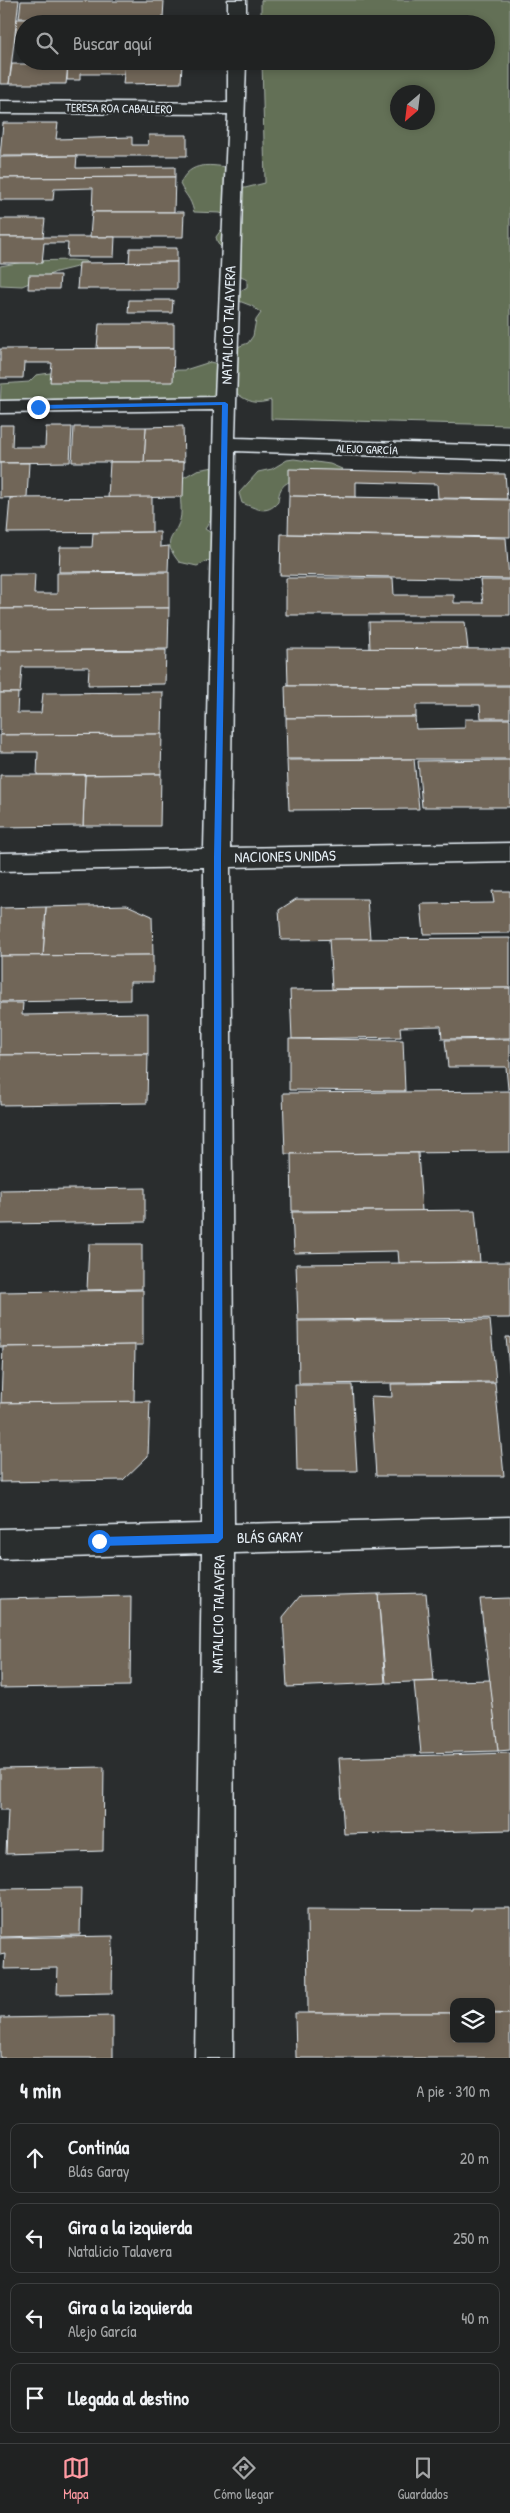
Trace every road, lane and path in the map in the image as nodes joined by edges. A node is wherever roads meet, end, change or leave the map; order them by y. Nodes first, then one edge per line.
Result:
1 (237, 0) edge
2 (237, 15) edge
3 (237, 70) edge
4 (0, 107) edge
5 (238, 109) junction
6 (225, 404) junction
7 (0, 407) edge
8 (224, 444) junction
9 (510, 453) edge
10 (510, 852) edge
11 (218, 857) junction
12 (0, 862) edge
13 (510, 1531) edge
14 (218, 1538) junction
15 (0, 1544) edge
16 (214, 2058) edge

1 - 2 street
3 - 5 street, NATALICIO TALAVERA
4 - 5 street, TERESA ROA CABALLERO
5 - 6 street, NATALICIO TALAVERA
6 - 7 street
6 - 8 street, NATALICIO TALAVERA
8 - 9 street, ALEJO GARCÍA
8 - 11 street, NATALICIO TALAVERA
10 - 11 street, NACIONES UNIDAS
11 - 12 street, NACIONES UNIDAS
11 - 14 street, NATALICIO TALAVERA
13 - 14 street, BLÁS GARAY
14 - 15 street, BLÁS GARAY
14 - 16 street, NATALICIO TALAVERA

